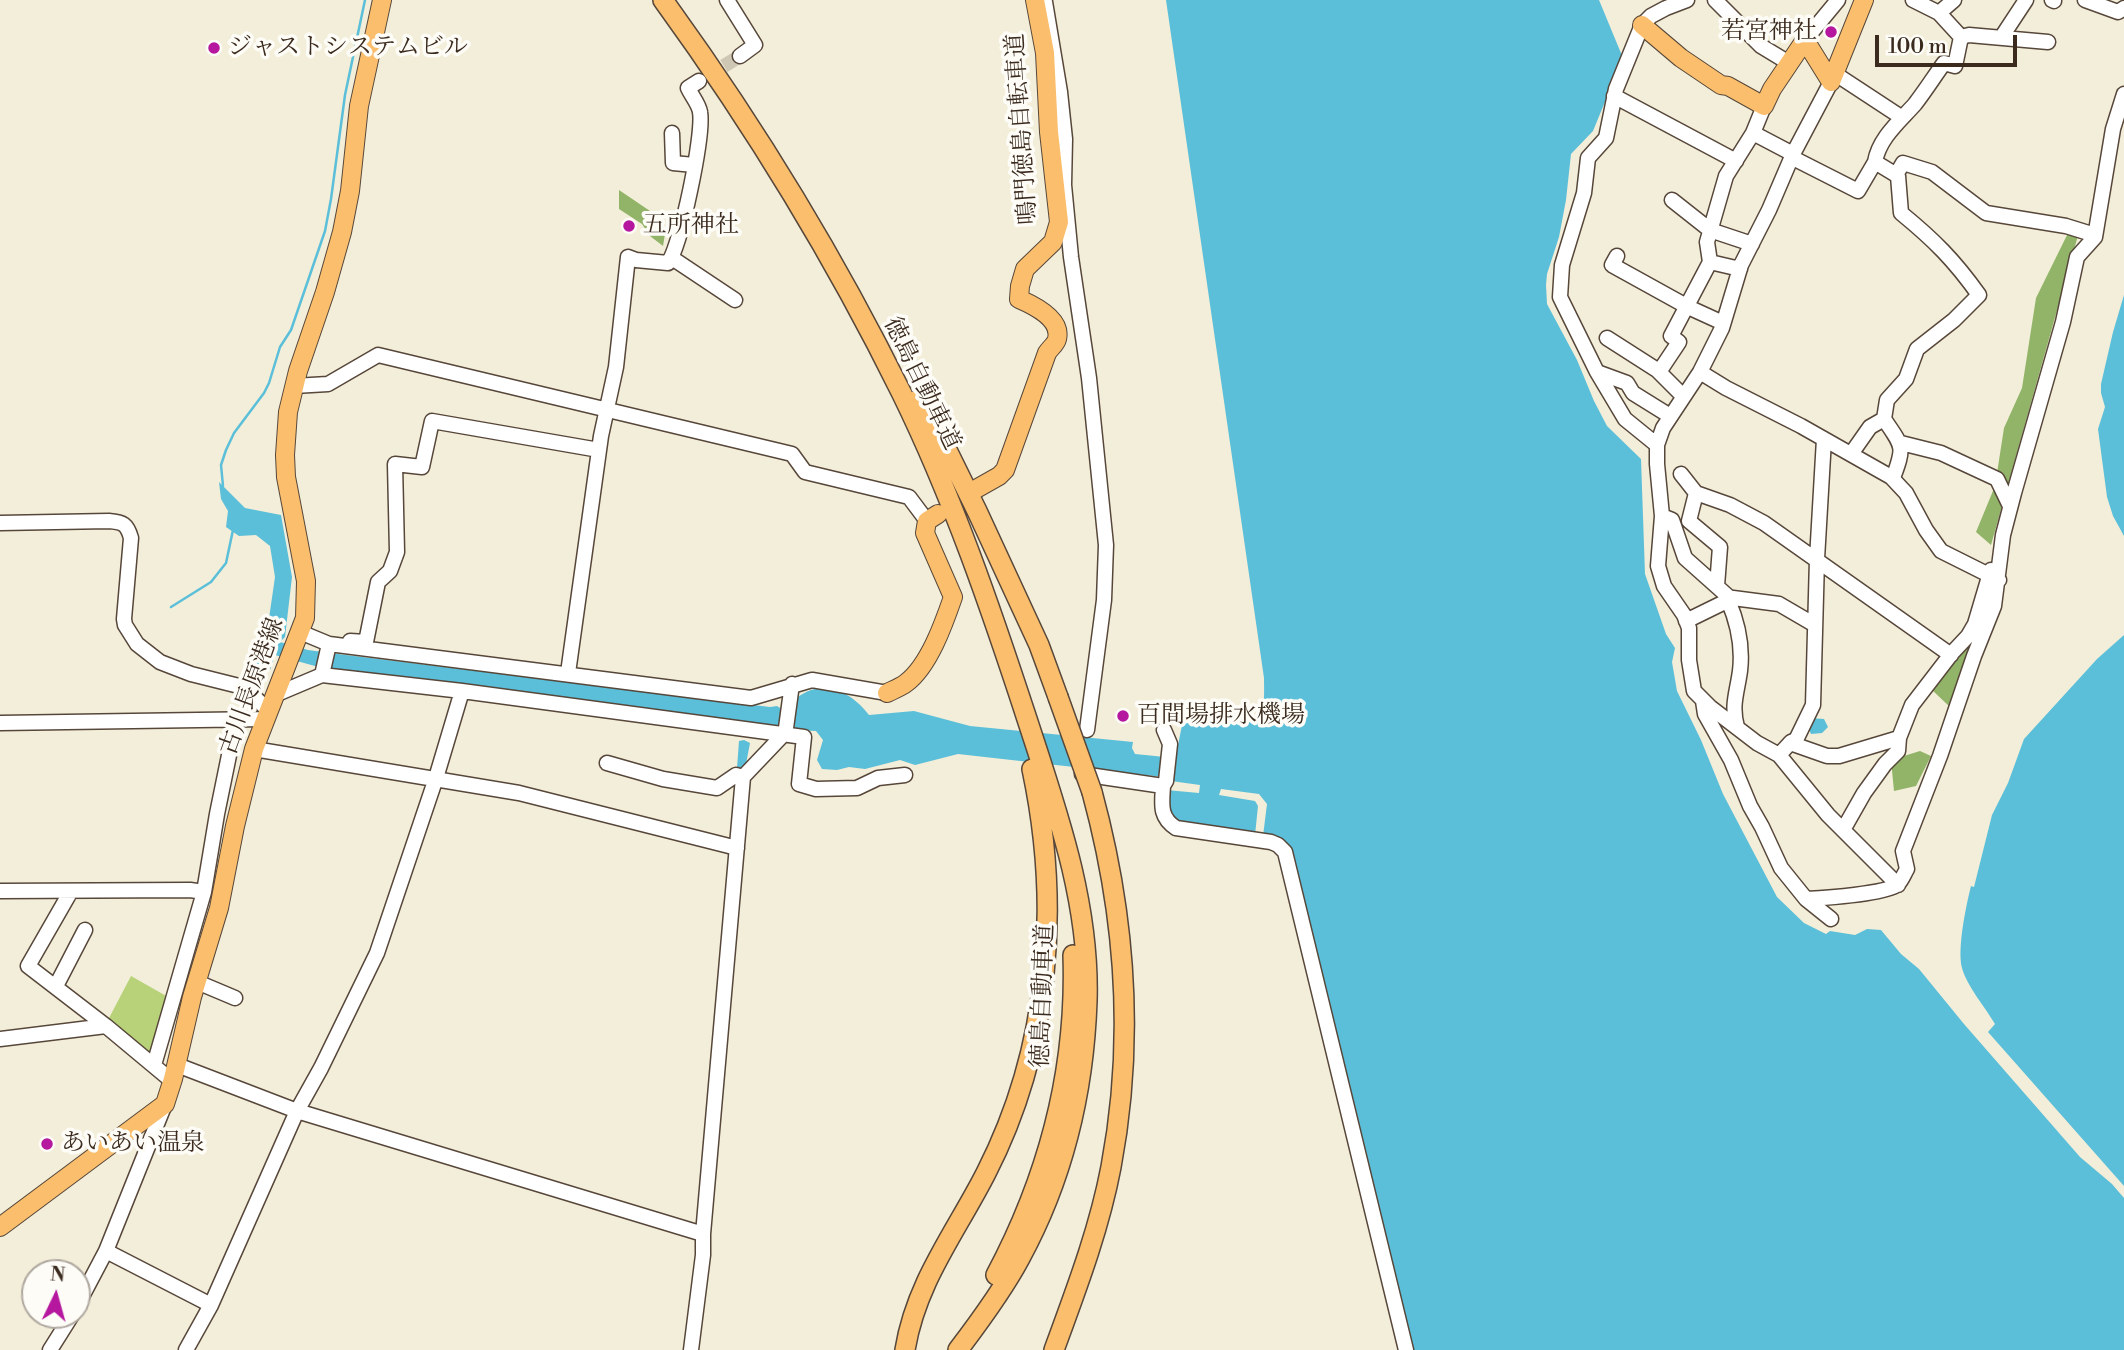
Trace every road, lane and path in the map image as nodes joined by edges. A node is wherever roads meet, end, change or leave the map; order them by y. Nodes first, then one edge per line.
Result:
1 (382, 0) edge
2 (663, 0) edge
3 (727, 0) edge
4 (1687, 0) edge
5 (1715, 0) edge
6 (1838, 0) edge
7 (1864, 0) edge
8 (1913, 0) edge
9 (1954, 0) edge
10 (2026, 0) edge
11 (2085, 0) edge
12 (1043, 1) edge
13 (2124, 8) edge
14 (1939, 13) junction
15 (1642, 25) junction
16 (1961, 37) junction
17 (2001, 38) junction
18 (1805, 40) junction
19 (2048, 42) dead end
20 (740, 56) tunnel mouth
21 (1789, 63) junction
22 (1832, 78) junction
23 (699, 81) dead end
24 (2124, 94) edge
25 (1614, 96) junction
26 (1764, 106) junction
27 (1901, 117) junction
28 (672, 133) dead end
29 (1753, 133) junction
30 (1792, 155) junction
31 (1736, 161) junction
32 (1875, 162) junction
33 (694, 165) junction
34 (1896, 175) junction
35 (2102, 196) junction
36 (1672, 200) dead end
37 (1710, 230) junction
38 (2079, 230) junction
39 (2095, 235) junction
40 (1752, 244) junction
41 (1617, 256) dead end
42 (672, 258) junction
43 (1710, 262) junction
44 (1740, 269) junction
45 (735, 300) dead end
46 (1688, 307) junction
47 (1723, 323) junction
48 (1607, 338) dead end
49 (874, 339) junction
50 (1597, 372) junction
51 (1659, 372) junction
52 (1700, 372) junction
53 (294, 386) junction
54 (1683, 396) junction
55 (606, 409) junction
56 (1670, 416) junction
57 (1884, 419) junction
58 (1824, 439) junction
59 (1901, 443) junction
60 (1657, 444) junction
61 (598, 450) junction
62 (1851, 454) junction
63 (1681, 474) dead end
64 (1893, 478) junction
65 (976, 489) dead end
66 (1696, 493) junction
67 (2010, 506) junction
68 (1662, 516) junction
69 (933, 518) joint
70 (0, 523) edge
71 (1817, 559) junction
72 (1994, 578) junction
73 (1717, 586) junction
74 (1730, 599) junction
75 (1686, 621) junction
76 (1815, 625) junction
77 (299, 636) junction
78 (332, 646) junction
79 (1951, 655) junction
80 (323, 673) junction
81 (568, 673) junction
82 (791, 687) junction
83 (462, 691) junction
84 (1018, 692) junction
85 (887, 693) joint
86 (1703, 701) junction
87 (270, 708) junction
88 (236, 721) junction
89 (0, 723) edge
90 (1737, 727) junction
91 (1087, 730) dead end
92 (1164, 730) dead end
93 (784, 731) junction
94 (1899, 738) junction
95 (1790, 743) junction
96 (254, 749) junction
97 (1779, 755) junction
98 (607, 762) dead end
99 (1082, 774) dead end
100 (905, 775) dead end
101 (743, 777) junction
102 (436, 778) junction
103 (1165, 783) junction
104 (1061, 825) junction
105 (1843, 830) junction
106 (737, 848) junction
107 (1898, 885) junction
108 (0, 891) edge
109 (71, 891) junction
110 (204, 892) junction
111 (1806, 899) junction
112 (1831, 919) dead end
113 (85, 930) dead end
114 (197, 982) junction
115 (56, 986) junction
116 (235, 998) dead end
117 (106, 1026) junction
118 (0, 1039) edge
119 (154, 1065) junction
120 (175, 1072) junction
121 (165, 1104) junction
122 (297, 1111) junction
123 (0, 1227) edge
124 (703, 1234) junction
125 (106, 1251) junction
126 (91, 1279) edge
127 (211, 1305) junction
128 (63, 1329) edge
129 (50, 1350) edge
130 (186, 1350) edge
131 (691, 1350) edge
132 (905, 1350) edge
133 (944, 1350) edge
134 (958, 1350) edge
135 (1054, 1350) edge
136 (1406, 1350) edge

1 - 53 main road, 古川長原港線
2 - 49 highway, 徳島自動車道
3 - 20 street
4 - 15 street
5 - 21 street
6 - 18 street
7 - 22 main road
8 - 14 street
9 - 14 street
10 - 17 street
11 - 13 street
12 - 65 main road, 鳴門徳島自転車道
12 - 91 street
14 - 16 street
15 - 25 street
15 - 26 main road
16 - 17 street
16 - 27 street
17 - 19 street
18 - 21 main road
18 - 22 main road
21 - 26 main road
22 - 27 street
22 - 30 street
23 - 33 street
24 - 35 street
25 - 31 street
25 - 50 street
26 - 29 street
27 - 32 street
28 - 33 street
29 - 30 street
29 - 31 street
30 - 32 street
30 - 40 street
31 - 37 street
32 - 34 street
33 - 42 street
34 - 38 street
34 - 57 street
35 - 38 street
35 - 39 street
36 - 37 street
37 - 40 street
37 - 43 street
38 - 39 street
39 - 67 street
40 - 44 street
41 - 46 street
42 - 45 street
42 - 55 street
43 - 44 street
43 - 46 street
44 - 47 street
46 - 47 street
46 - 51 street
47 - 52 street
48 - 51 street
49 - 84 highway, 徳島自動車道
49 - 135 highway, bridge
50 - 56 street
50 - 60 street
51 - 54 street
52 - 54 street
52 - 58 street
53 - 55 street
53 - 77 main road, 古川長原港線
54 - 56 street
55 - 61 street
55 - 69 street
56 - 60 street
57 - 59 street
57 - 62 street
58 - 62 street
58 - 71 street
59 - 64 street
59 - 67 street
60 - 68 street
61 - 78 street
61 - 81 street
62 - 64 street
63 - 66 street
64 - 72 street
66 - 71 street
66 - 73 street
67 - 72 street
68 - 73 street
68 - 75 street
69 - 85 main road
70 - 87 street
71 - 76 street
71 - 79 street
72 - 79 street
72 - 107 street
73 - 74 street
74 - 75 street
74 - 76 street
74 - 90 street
75 - 86 street
76 - 95 street
77 - 78 street
77 - 87 main road, 古川長原港線
78 - 80 street
78 - 81 street
79 - 94 street
80 - 83 street
80 - 87 street
81 - 82 street
82 - 85 street
82 - 93 street
83 - 93 street
83 - 102 street
84 - 104 highway, 徳島自動車道
84 - 132 highway
86 - 90 street
86 - 111 street
87 - 88 street
87 - 96 main road, 古川長原港線
88 - 89 street
88 - 110 street
90 - 97 street
92 - 103 street
93 - 100 street
93 - 101 street
94 - 95 street
94 - 105 street
95 - 97 street
96 - 102 street
96 - 114 main road, 古川長原港線
97 - 105 street
98 - 101 street
99 - 103 street
101 - 106 street
102 - 106 street
102 - 122 street
103 - 136 street
104 - 133 highway, 徳島自動車道
104 - 134 highway, 徳島自動車道
105 - 107 street
106 - 124 street
107 - 111 street
108 - 109 street
109 - 110 street
109 - 115 street
110 - 119 street
111 - 112 street
113 - 115 street
114 - 116 street
114 - 120 main road, 古川長原港線
115 - 117 street
117 - 118 street
117 - 119 street
119 - 120 street
120 - 121 main road, 古川長原港線
120 - 122 street
121 - 123 main road
121 - 125 street
122 - 124 street
122 - 127 street
124 - 131 street
125 - 126 street
125 - 127 street
127 - 130 street
128 - 129 street

